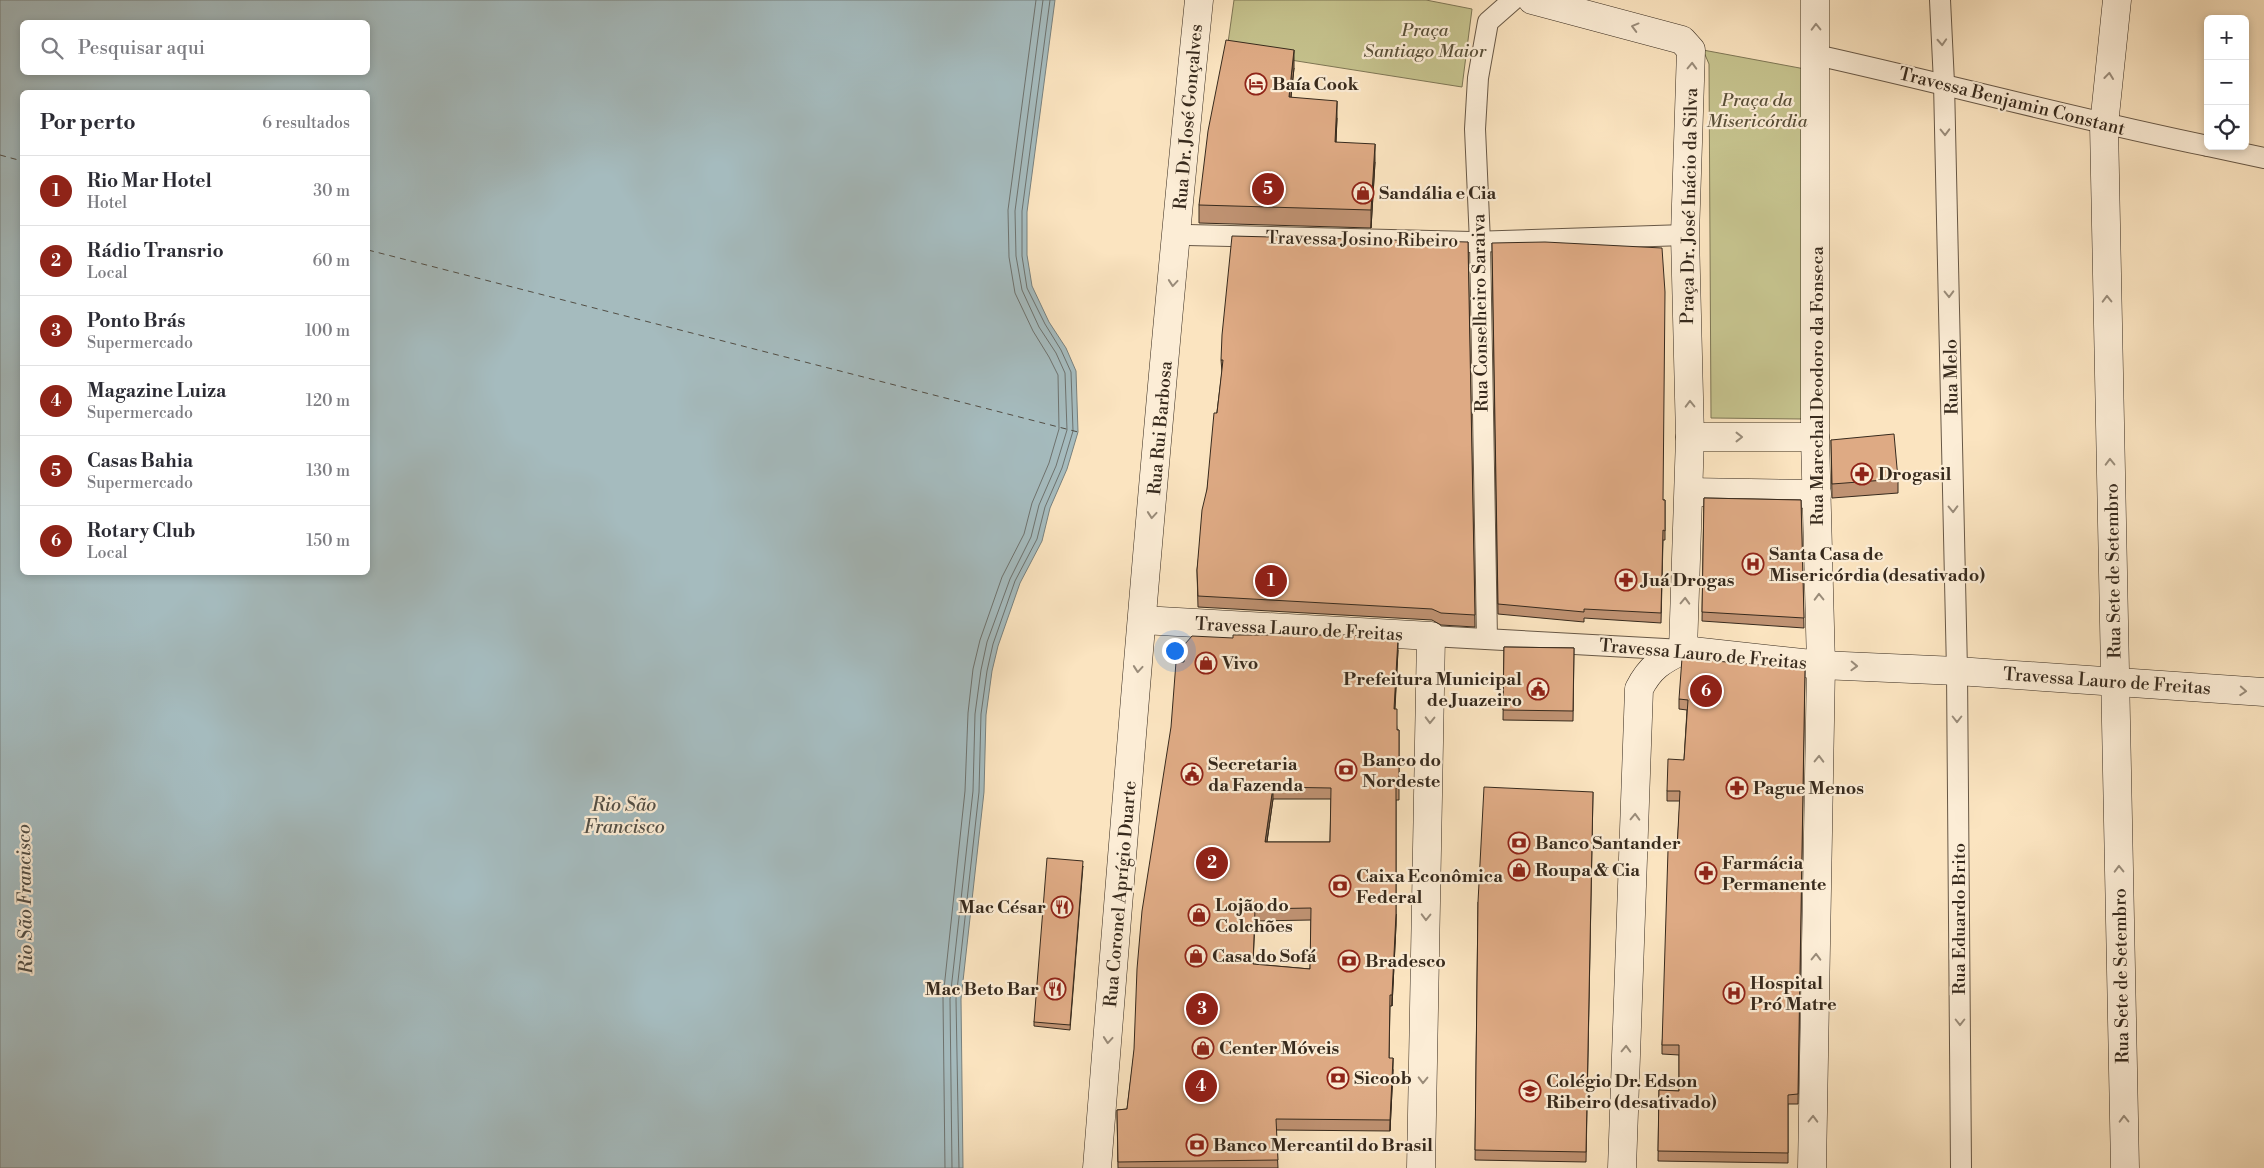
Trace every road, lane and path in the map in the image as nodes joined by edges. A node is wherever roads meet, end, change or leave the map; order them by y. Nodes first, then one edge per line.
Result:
1 (1199, 0) edge
2 (1514, 0) edge
3 (1532, 0) edge
4 (1815, 0) edge
5 (1940, 0) edge
6 (2117, 0) edge
7 (1816, 54) junction
8 (1944, 83) junction
9 (2104, 124) junction
10 (2204, 145) edge
11 (2227, 150) edge
12 (2264, 158) edge
13 (1183, 235) junction
14 (1685, 235) junction
15 (1480, 242) junction
16 (1690, 437) junction
17 (1815, 437) junction
18 (1689, 492) junction
19 (1817, 494) junction
20 (1142, 620) junction
21 (1431, 636) junction
22 (1487, 639) junction
23 (1683, 650) junction
24 (1821, 665) junction
25 (1957, 670) junction
26 (2115, 682) junction
27 (2264, 692) edge
28 (1097, 1168) edge
29 (1421, 1168) edge
30 (1622, 1168) edge
31 (1812, 1168) edge
32 (1961, 1168) edge
33 (2125, 1168) edge

1 - 13 street, Rua Dr. José Gonçalves
2 - 15 street, Rua Conselheiro Saraiva
14 -> 3 street, Praça Dr. José Inácio da Silva
7 -> 4 street, Rua Marechal Deodoro da Fonseca
5 -> 8 street, Rua Melo
9 -> 6 street, Rua Sete de Setembro
7 - 8 street, Travessa Benjamin Constant
7 - 17 street, Rua Marechal Deodoro da Fonseca
8 - 9 street, Travessa Benjamin Constant
8 -> 25 street, Rua Melo
9 - 10 street, Travessa Benjamin Constant
26 -> 9 street, Rua Sete de Setembro
11 - 12 street, Travessa Benjamin Constant
13 - 15 street, Travessa Josino Ribeiro
13 -> 20 street, Rua Rui Barbosa
14 - 15 street, Travessa Josino Ribeiro
16 -> 14 street, Praça Dr. José Inácio da Silva
15 - 22 street, Rua Conselheiro Saraiva
16 -> 17 street
16 - 18 street, Praça Dr. José Inácio da Silva
17 - 19 street, Rua Marechal Deodoro da Fonseca
18 - 19 street
23 -> 18 street, Praça Dr. José Inácio da Silva
24 -> 19 street, Rua Marechal Deodoro da Fonseca
20 - 21 street, Travessa Lauro de Freitas
20 -> 28 street, Rua Coronel Aprígio Duarte
21 - 22 street, Travessa Lauro de Freitas
21 -> 29 street
22 - 23 street, Travessa Lauro de Freitas
23 - 24 street, Travessa Lauro de Freitas
30 -> 23 street
24 -> 25 street, Travessa Lauro de Freitas
31 -> 24 street, Rua Marechal Deodoro da Fonseca
25 - 26 street, Travessa Lauro de Freitas
25 -> 32 street, Rua Eduardo Brito
26 -> 27 street, Travessa Lauro de Freitas
33 -> 26 street, Rua Sete de Setembro

